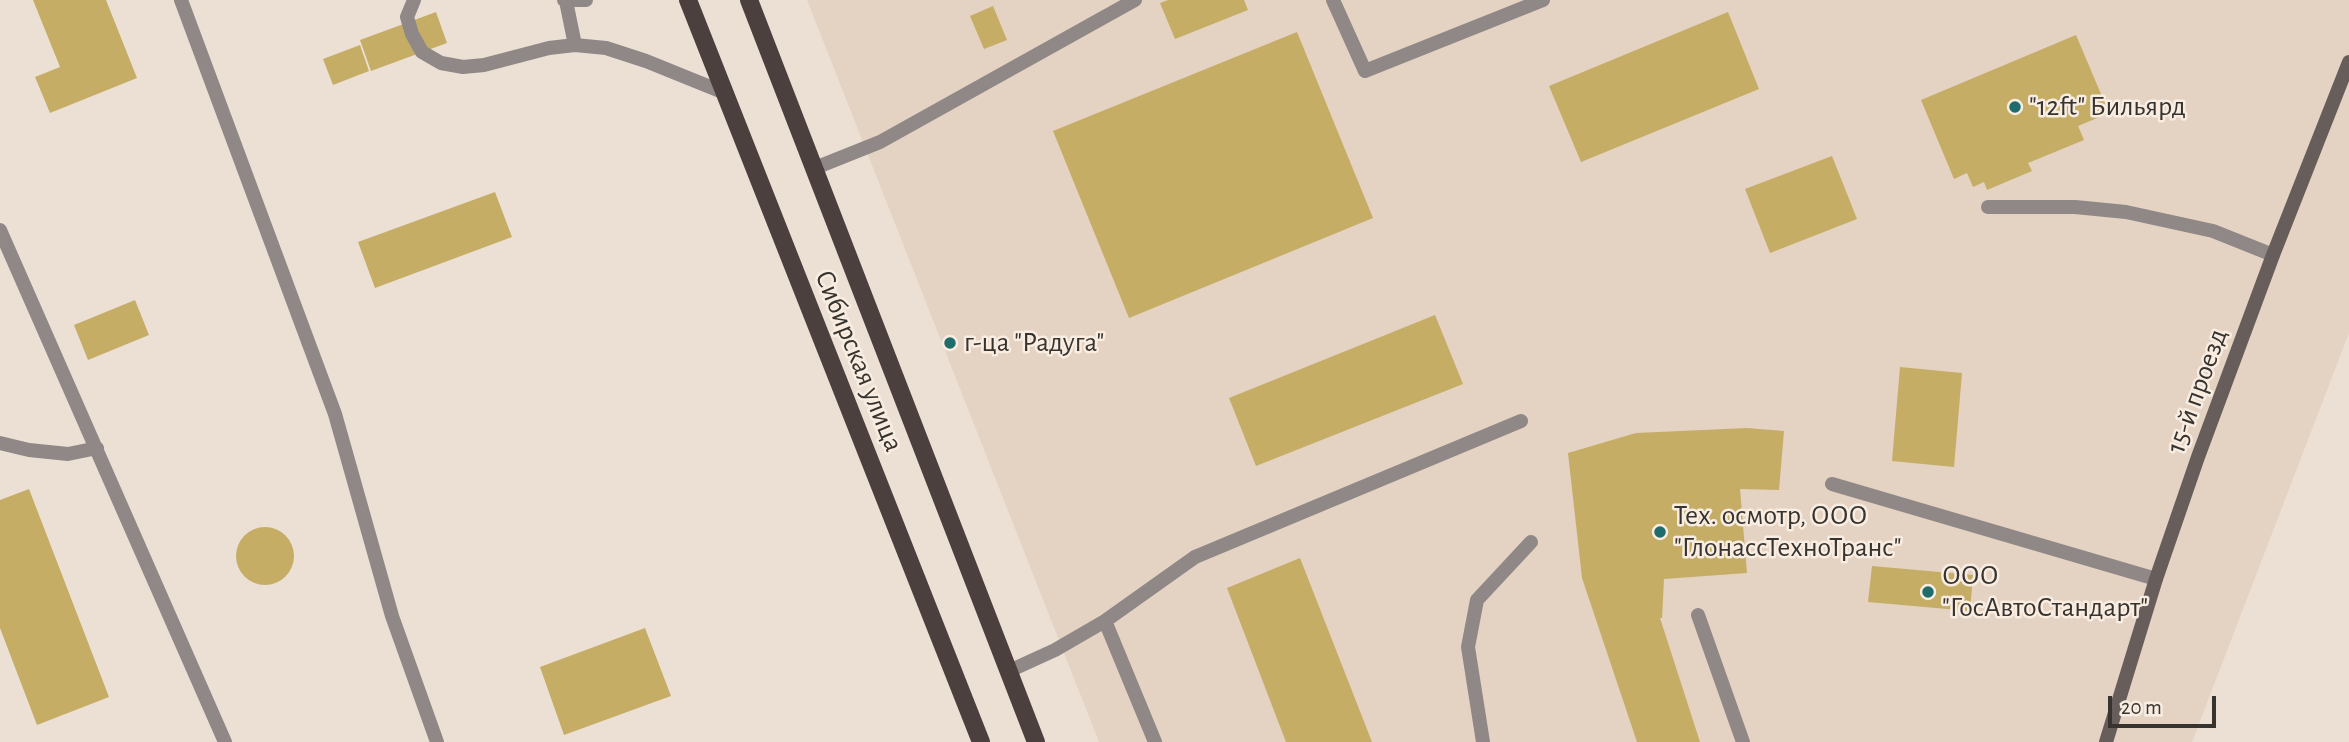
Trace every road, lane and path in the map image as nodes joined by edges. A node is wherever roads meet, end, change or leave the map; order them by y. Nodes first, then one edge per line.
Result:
1 (181, 0) edge
2 (414, 0) edge
3 (565, 0) edge
4 (586, 0) edge
5 (688, 0) edge
6 (749, 0) edge
7 (1135, 0) edge
8 (1333, 0) edge
9 (1543, 0) edge
10 (575, 45) junction
11 (2349, 62) edge
12 (725, 93) junction
13 (814, 169) junction
14 (1988, 207) dead end
15 (0, 230) edge
16 (2273, 255) junction
17 (1521, 421) dead end
18 (0, 443) edge
19 (97, 448) junction
20 (1832, 484) dead end
21 (1531, 542) dead end
22 (2156, 579) junction
23 (1698, 615) dead end
24 (1105, 621) junction
25 (1009, 671) junction
26 (225, 742) edge
27 (437, 742) edge
28 (981, 742) edge
29 (1036, 742) edge
30 (1155, 742) edge
31 (1483, 742) edge
32 (1743, 742) edge
33 (2106, 742) edge

1 - 27 lane
2 - 10 lane
3 - 4 lane
3 - 10 lane
5 - 12 main road, Сибирская улица
6 - 13 main road, Сибирская улица
7 - 13 lane
8 - 9 lane
10 - 12 lane
11 - 16 street, 15-й проезд
12 - 28 main road, Сибирская улица
13 - 25 main road, Сибирская улица
14 - 16 lane
15 - 19 lane
16 - 22 street, 15-й проезд
17 - 24 lane
18 - 19 lane
19 - 26 lane
20 - 22 lane
21 - 31 lane
22 - 33 street, 15-й проезд
23 - 32 lane
24 - 25 lane
24 - 30 lane
25 - 29 main road, Сибирская улица

